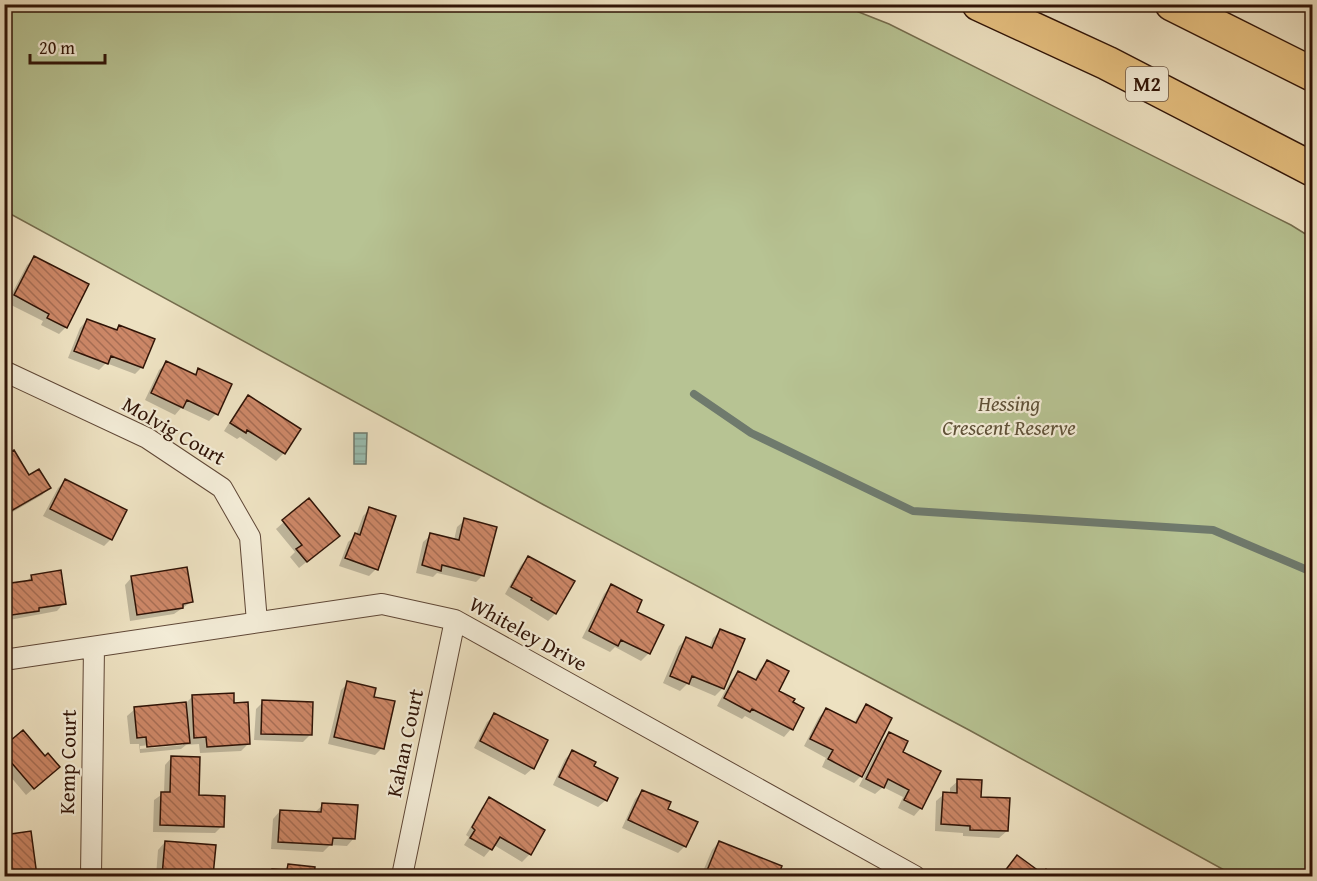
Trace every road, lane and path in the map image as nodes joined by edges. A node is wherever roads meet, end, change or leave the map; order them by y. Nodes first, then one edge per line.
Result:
1 (979, 4) edge
2 (1172, 4) edge
3 (1312, 74) edge
4 (1312, 169) edge
5 (4, 371) edge
6 (455, 620) junction
7 (257, 622) junction
8 (94, 647) junction
9 (4, 660) edge
10 (91, 876) edge
11 (402, 876) edge
12 (915, 876) edge

1 - 4 highway, M2
2 - 3 highway
5 - 7 street, Molvig Court
6 - 7 street, Whiteley Drive
6 - 11 street, Kahan Court
6 - 12 street, Whiteley Drive
7 - 8 street, Whiteley Drive
8 - 9 street, Whiteley Drive
8 - 10 street, Kemp Court

